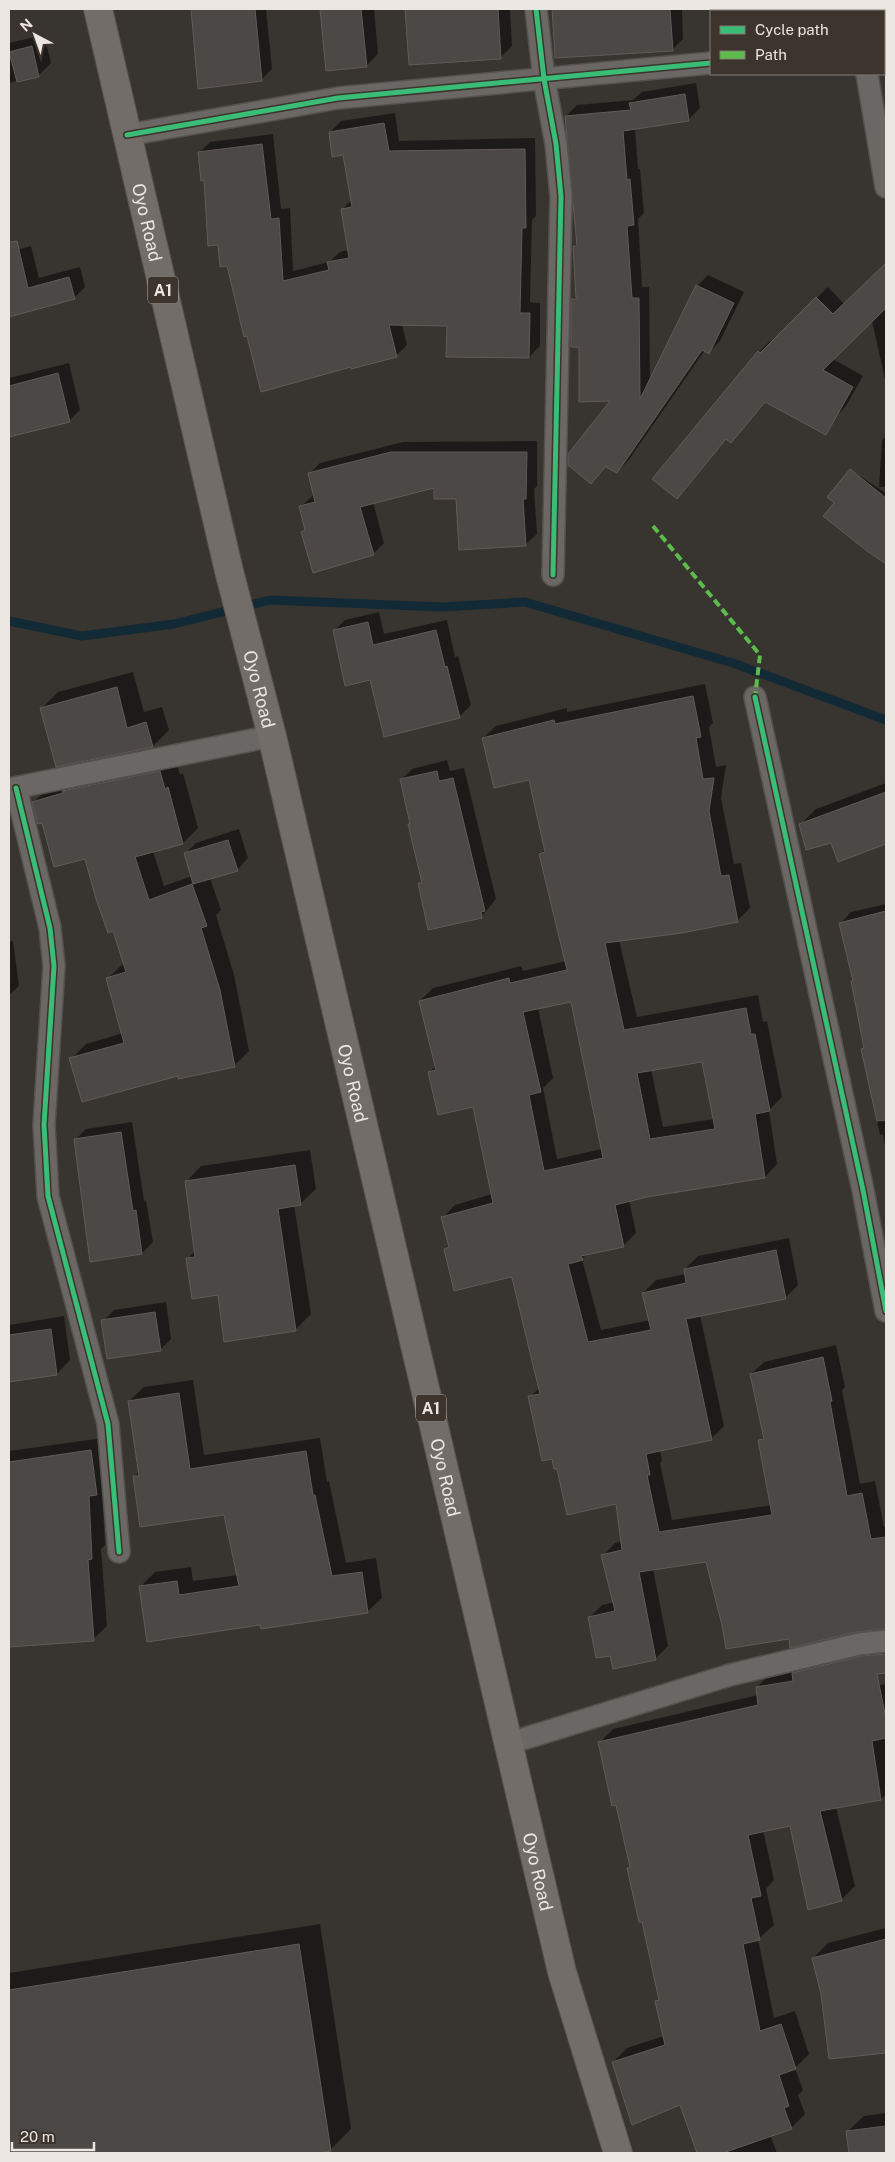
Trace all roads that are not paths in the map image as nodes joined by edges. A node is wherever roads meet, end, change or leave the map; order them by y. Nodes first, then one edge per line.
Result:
1 (98, 9) edge
2 (536, 9) edge
3 (710, 63) edge
4 (867, 75) edge
5 (544, 79) junction
6 (127, 135) junction
7 (886, 187) edge
8 (553, 575) dead end
9 (755, 697) dead end
10 (272, 736) junction
11 (12, 789) edge
12 (886, 1311) edge
13 (119, 1552) dead end
14 (886, 1641) edge
15 (510, 1743) junction
16 (618, 2153) edge

1 - 6 highway, Oyo Road / A1
2 - 5 street
3 - 5 street
4 - 7 street
5 - 6 street
5 - 8 street
6 - 10 highway, Oyo Road / A1
9 - 12 street
10 - 11 street
10 - 15 highway, Oyo Road / A1
11 - 13 street
14 - 15 street
15 - 16 highway, Oyo Road / A1

